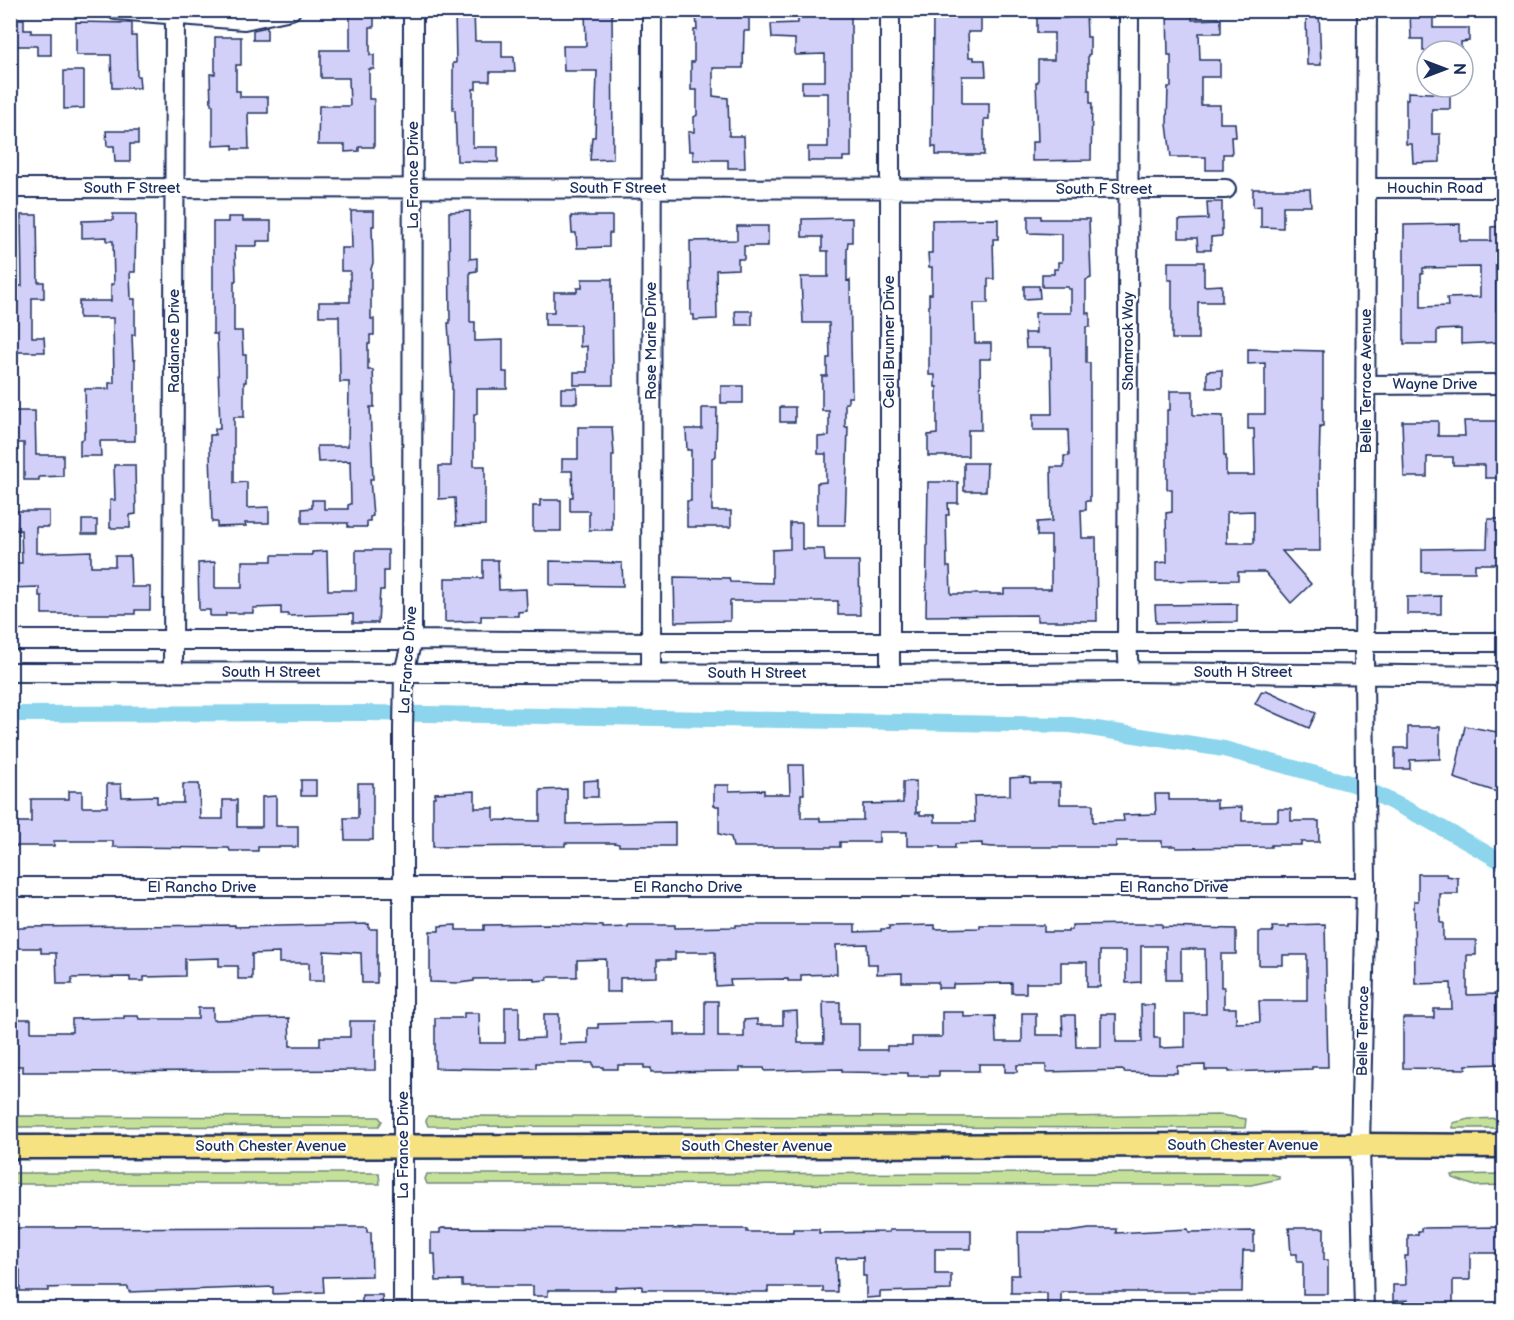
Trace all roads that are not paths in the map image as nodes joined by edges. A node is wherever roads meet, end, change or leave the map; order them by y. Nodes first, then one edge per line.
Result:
1 (116, 10) edge
2 (291, 10) edge
3 (413, 10) edge
4 (652, 10) edge
5 (890, 10) edge
6 (1129, 10) edge
7 (1367, 10) edge
8 (175, 13) edge
9 (10, 188) edge
10 (174, 188) junction
11 (412, 188) junction
12 (651, 188) junction
13 (1367, 188) junction
14 (1503, 188) edge
15 (890, 189) junction
16 (1128, 189) junction
17 (1226, 189) dead end
18 (1366, 384) junction
19 (1503, 384) edge
20 (10, 640) edge
21 (173, 640) junction
22 (412, 640) junction
23 (1365, 640) junction
24 (889, 641) junction
25 (650, 642) junction
26 (1127, 642) junction
27 (1503, 642) edge
28 (174, 671) junction
29 (10, 672) edge
30 (404, 672) junction
31 (651, 672) junction
32 (1129, 672) junction
33 (1364, 673) junction
34 (890, 674) junction
35 (1470, 675) junction
36 (1503, 676) edge
37 (1503, 687) edge
38 (1365, 752) joint
39 (10, 887) edge
40 (403, 887) junction
41 (1366, 887) junction
42 (1360, 1145) junction
43 (403, 1146) junction
44 (1503, 1146) edge
45 (10, 1147) edge
46 (403, 1310) edge
47 (1364, 1310) edge

1 - 8 street
2 - 8 street
3 - 11 street, La France Drive
4 - 12 street, Rose Marie Drive
5 - 15 street, Cecil Brunner Drive
6 - 16 street, Shamrock Way
7 - 13 street, Belle Terrace Avenue
8 - 10 street, Radiance Drive
9 - 10 street, South F Street
10 - 11 street, South F Street
10 - 21 street, Radiance Drive
11 - 12 street, South F Street
11 - 22 street, La France Drive
12 - 15 street, South F Street
12 - 25 street, Rose Marie Drive
13 - 14 street, Houchin Road
13 - 18 street, Belle Terrace Avenue
15 - 16 street, South F Street
15 - 24 street, Cecil Brunner Drive
16 - 17 street, South F Street
16 - 26 street, Shamrock Way
18 - 19 street, Wayne Drive
18 - 23 street, Belle Terrace Avenue
20 - 21 street, South H Street
21 - 22 street, South H Street
21 - 28 street, Radiance Drive
22 - 25 street, South H Street
22 - 30 street, La France Drive
23 - 26 street, South H Street
23 - 27 street, South H Street
23 - 33 street, Belle Terrace Avenue
24 - 25 street, South H Street
24 - 26 street, South H Street
24 - 34 street, Cecil Brunner Drive
25 - 31 street, Rose Marie Drive
26 - 32 street, Shamrock Way
28 - 29 street, South H Street
28 - 30 street, South H Street
30 - 31 street, South H Street
30 - 40 street, La France Drive
31 - 34 street, South H Street
32 - 33 street, South H Street
32 - 34 street, South H Street
33 - 35 street, South H Street
33 - 38 street, Belle Terrace Avenue
35 - 36 street, South H Street
35 - 37 street
38 - 41 street, Belle Terrace
39 - 40 street, El Rancho Drive
40 - 41 street, El Rancho Drive
40 - 43 street, La France Drive
41 - 42 street, Belle Terrace
42 - 43 main road, South Chester Avenue
42 - 44 main road, South Chester Avenue
42 - 47 street, Belle Terrace
43 - 45 main road, South Chester Avenue
43 - 46 street, La France Drive

